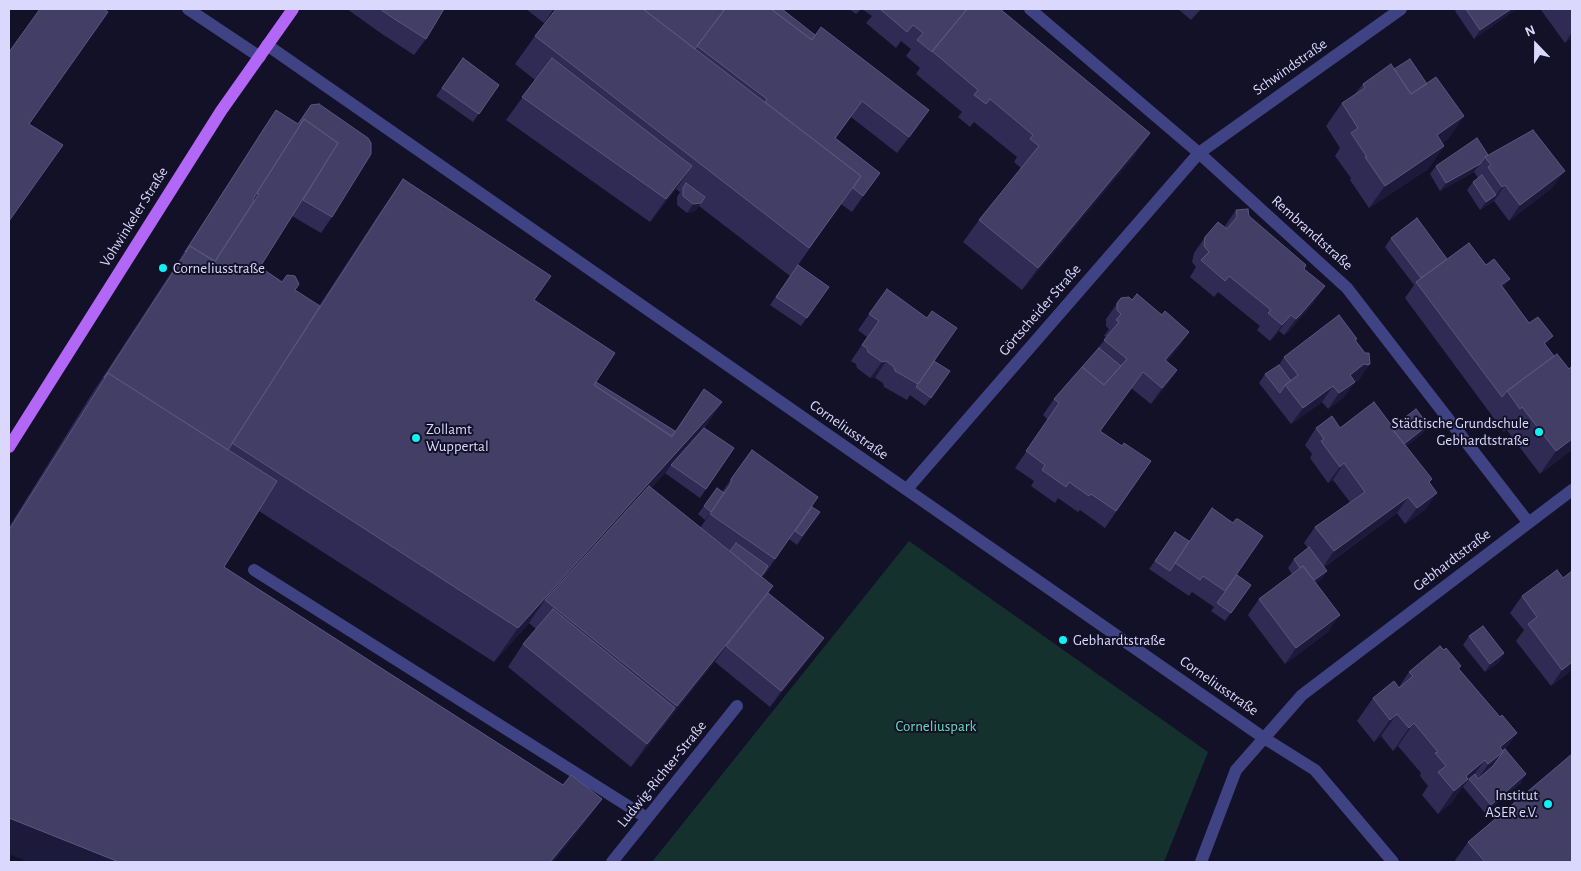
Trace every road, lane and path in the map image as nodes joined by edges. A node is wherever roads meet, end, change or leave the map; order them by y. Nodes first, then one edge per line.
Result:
1 (188, 9) edge
2 (293, 9) edge
3 (1030, 9) edge
4 (1401, 9) edge
5 (267, 45) junction
6 (260, 57) junction
7 (1198, 153) junction
8 (9, 447) edge
9 (907, 489) junction
10 (1572, 490) edge
11 (1528, 522) junction
12 (254, 570) dead end
13 (737, 706) dead end
14 (1264, 738) junction
15 (647, 818) junction
16 (612, 862) edge
17 (1201, 862) edge
18 (1393, 862) edge

1 - 6 street
2 - 5 main road, Vohwinkeler Straße
3 - 7 street, Rembrandtstraße
4 - 7 street, Schwindstraße
5 - 6 main road, Vohwinkeler Straße
5 - 9 street, Corneliusstraße
6 - 8 main road, Vohwinkeler Straße
7 - 9 street, Görtscheider Straße
7 - 11 street, Rembrandtstraße
9 - 14 street, Corneliusstraße
10 - 11 street, Gebhardtstraße
11 - 14 street, Gebhardtstraße
12 - 15 street
13 - 15 street, Ludwig-Richter-Straße
14 - 17 street
14 - 18 street, Corneliusstraße
15 - 16 street, Ludwig-Richter-Straße

